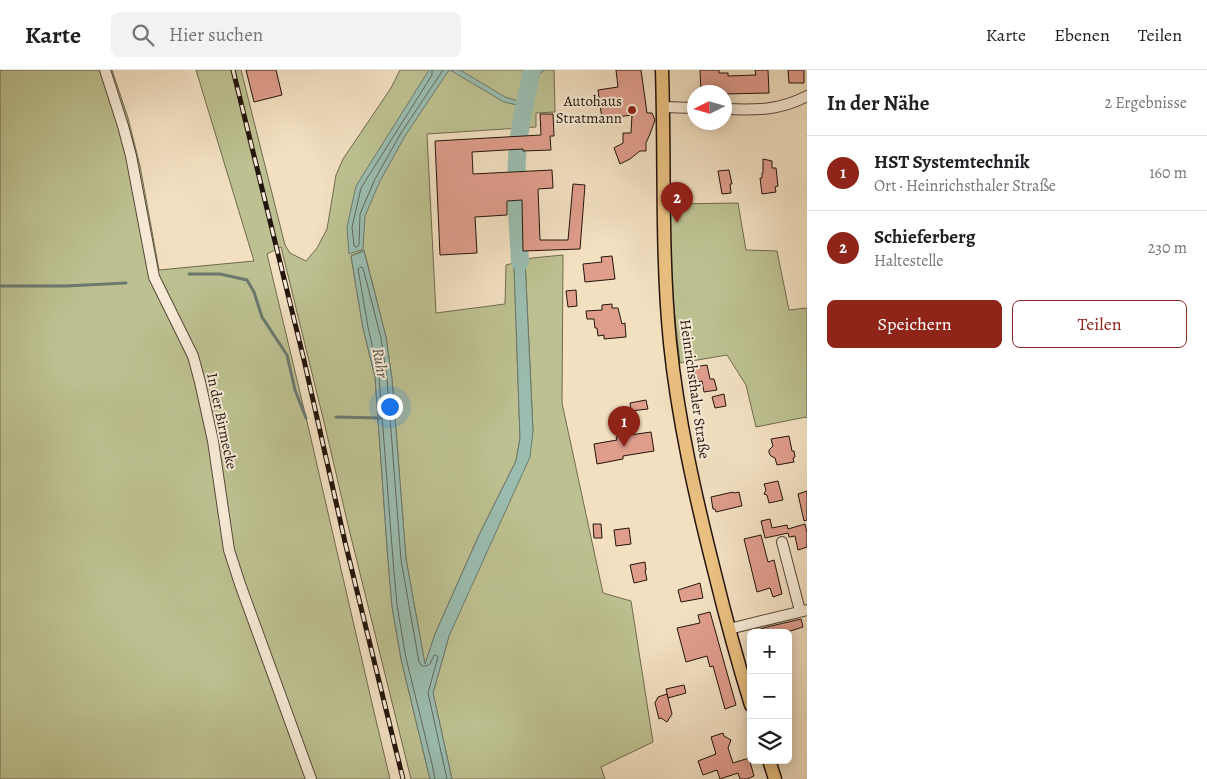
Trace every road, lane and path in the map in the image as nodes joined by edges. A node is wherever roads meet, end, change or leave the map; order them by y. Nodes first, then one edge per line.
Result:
1 (105, 70) edge
2 (662, 70) edge
3 (807, 96) edge
4 (664, 108) junction
5 (687, 108) edge
6 (732, 109) edge
7 (782, 542) dead end
8 (804, 610) edge
9 (729, 629) junction
10 (747, 691) edge
11 (770, 764) edge
12 (311, 779) edge
13 (775, 779) edge

1 - 12 street, In der Birmecke
2 - 4 main road, Heinrichsthaler Straße
3 - 6 street
4 - 5 street
4 - 9 main road, Heinrichsthaler Straße
7 - 8 street
8 - 9 street
9 - 10 main road, Heinrichsthaler Straße
11 - 13 main road

